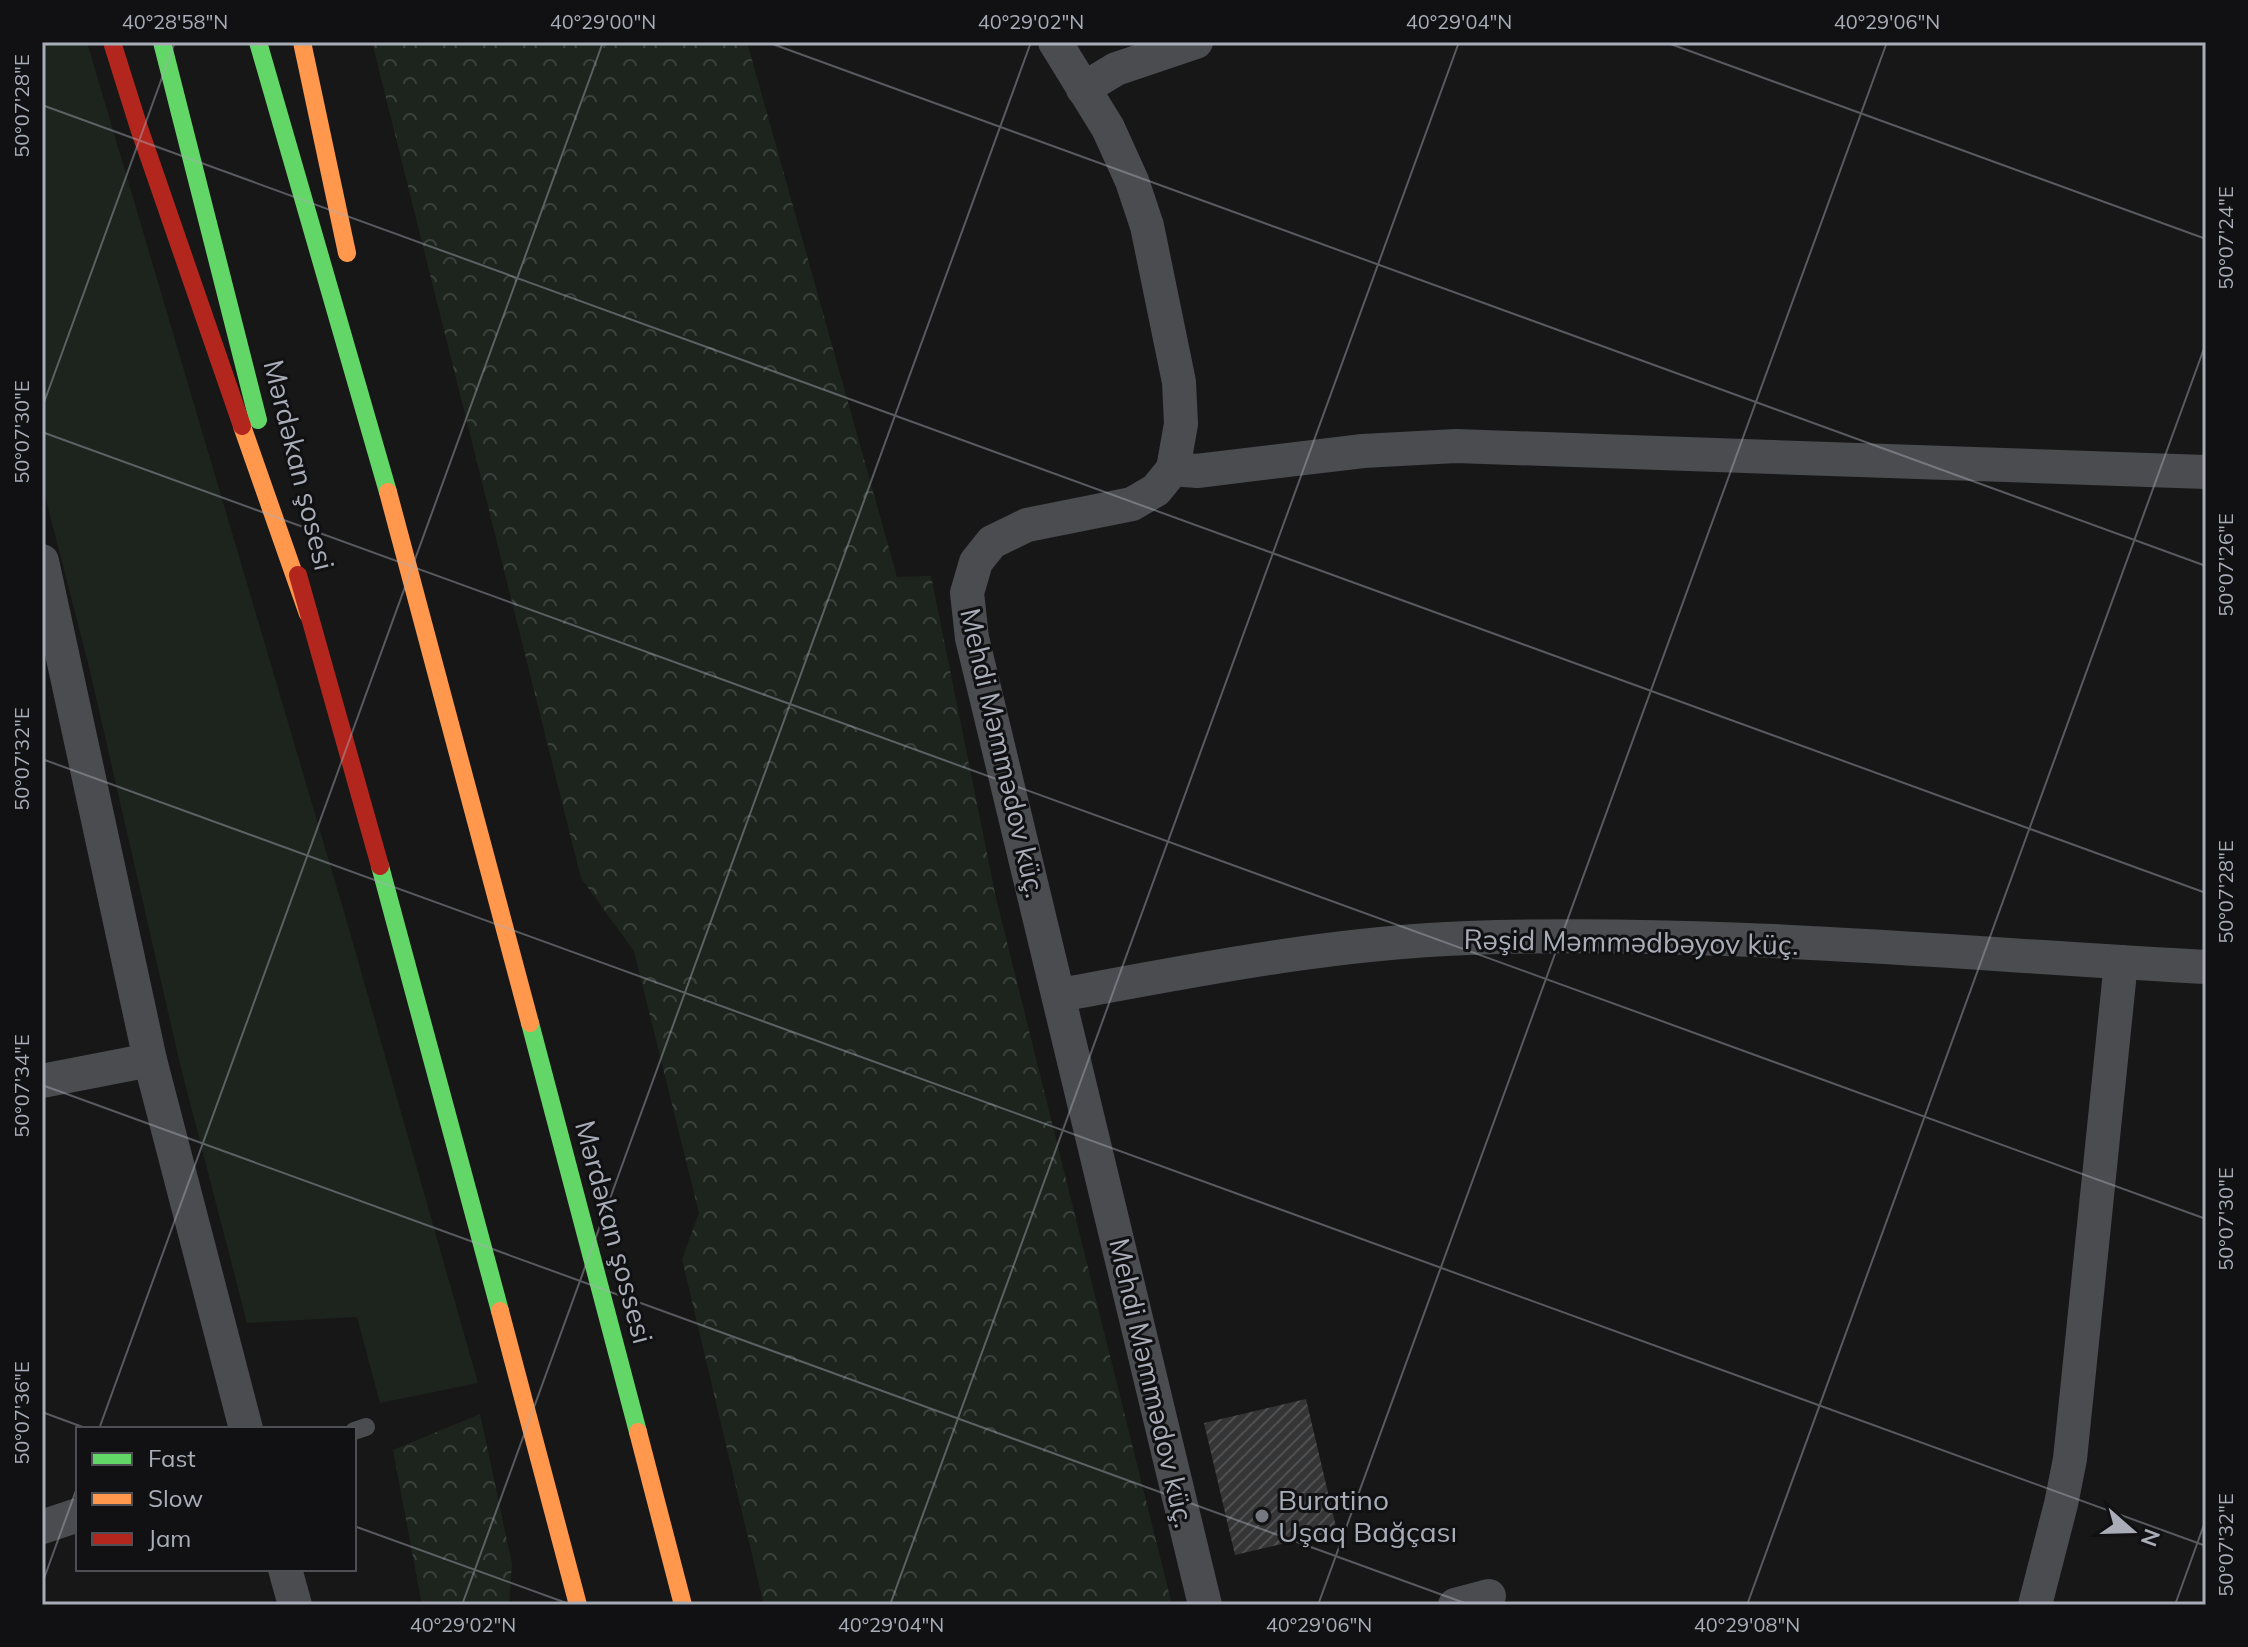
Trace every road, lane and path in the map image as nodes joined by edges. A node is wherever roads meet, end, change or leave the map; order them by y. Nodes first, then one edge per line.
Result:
1 (112, 42) edge
2 (162, 42) edge
3 (258, 42) edge
4 (302, 42) edge
5 (1055, 42) edge
6 (1196, 42) edge
7 (1083, 89) junction
8 (351, 276) dead end
9 (368, 354) dead end
10 (1173, 469) junction
11 (2206, 472) edge
12 (42, 561) edge
13 (416, 589) junction
14 (308, 614) junction
15 (56, 680) edge
16 (2121, 962) junction
17 (2206, 967) edge
18 (1060, 995) junction
19 (150, 1060) junction
20 (42, 1081) edge
21 (245, 1427) edge
22 (76, 1516) edge
23 (42, 1527) edge
24 (286, 1571) edge
25 (1489, 1596) dead end
26 (295, 1605) edge
27 (578, 1605) edge
28 (683, 1605) edge
29 (1205, 1605) edge
30 (1455, 1605) edge
31 (2035, 1605) edge

1 - 14 main road
2 - 14 main road, Mərdəkan şosesi
3 - 13 main road
4 - 8 main road
5 - 7 street
6 - 7 street
7 - 10 street
9 - 13 main road
10 - 11 street
10 - 18 street, Mehdi Məmmədov küç.
12 - 15 street
13 - 28 main road, Mərdəkan şossesi
14 - 27 main road, Mərdəkan şosesi
15 - 19 street
16 - 17 street, Rəşid Məmmədbəyov küç.
16 - 18 street, Rəşid Məmmədbəyov küç.
16 - 31 street
18 - 29 street, Mehdi Məmmədov küç.
19 - 20 street
19 - 21 street
22 - 23 street
24 - 26 street
25 - 30 street

